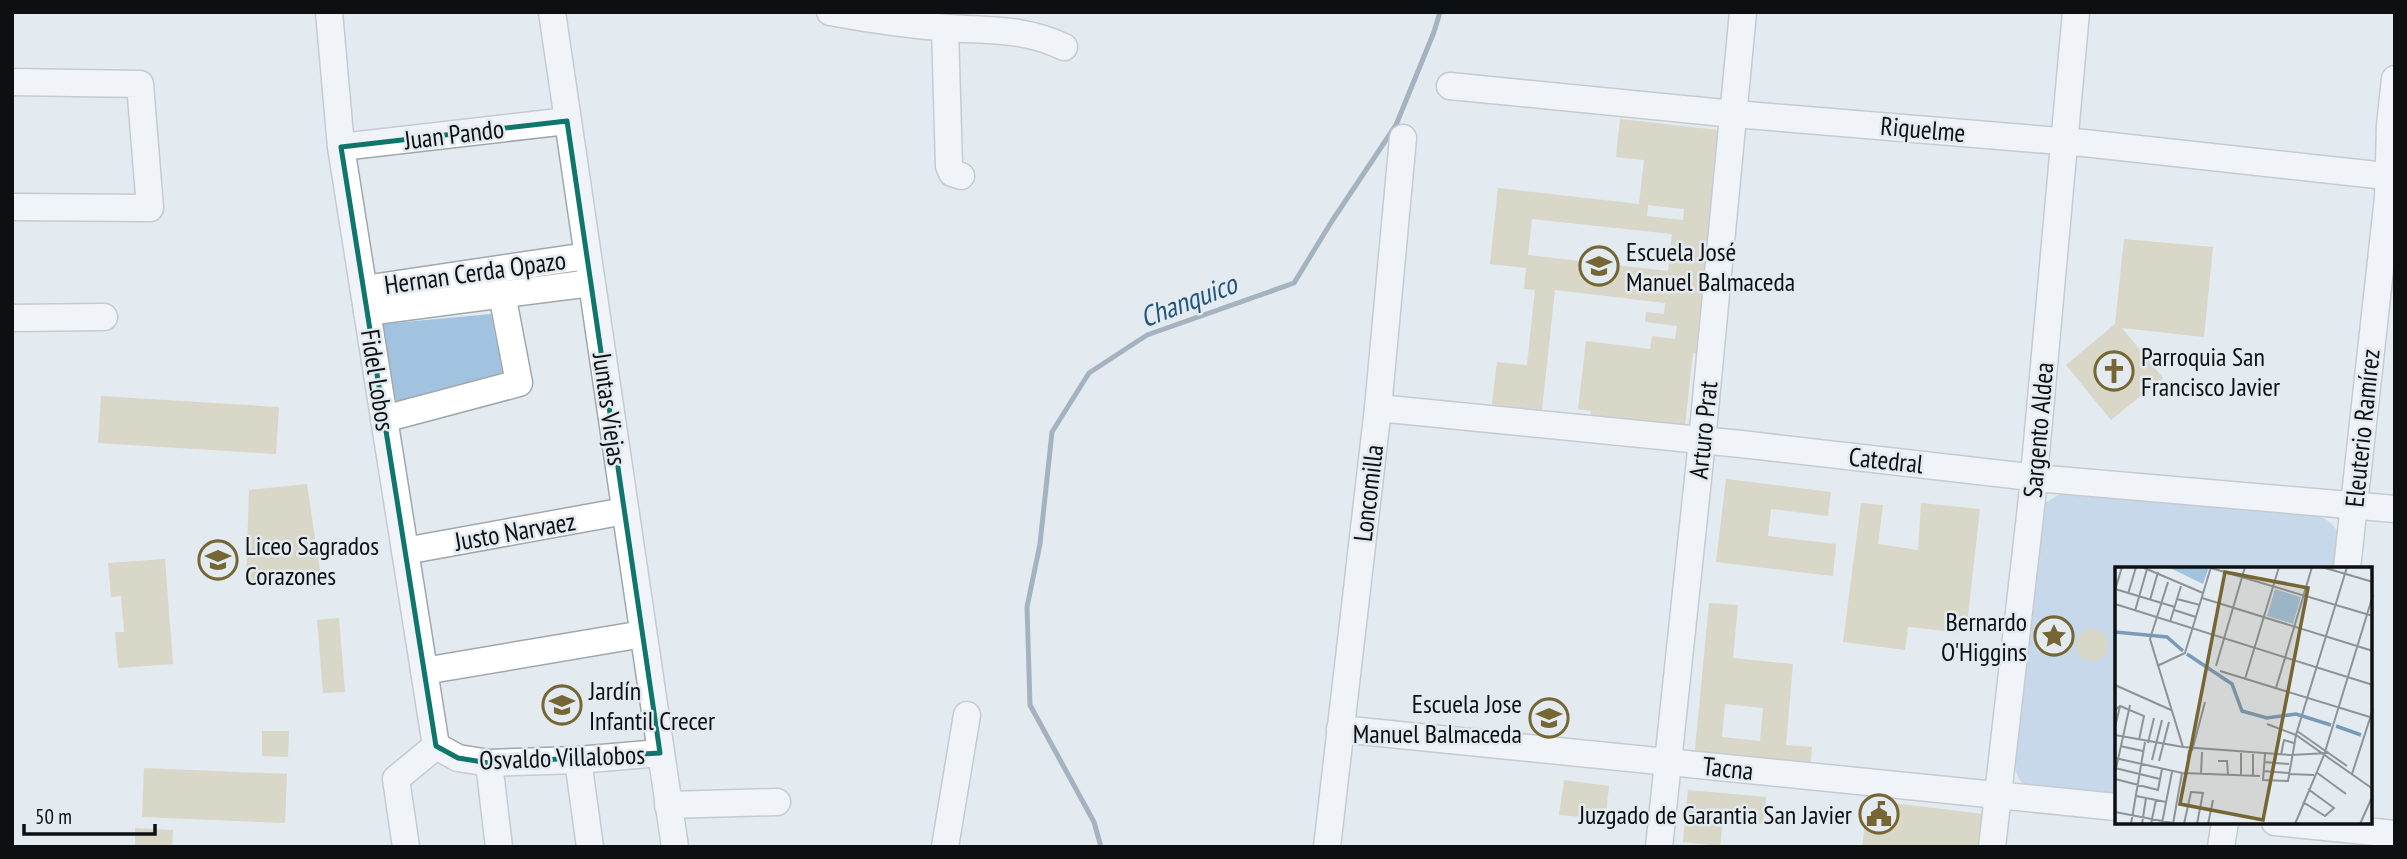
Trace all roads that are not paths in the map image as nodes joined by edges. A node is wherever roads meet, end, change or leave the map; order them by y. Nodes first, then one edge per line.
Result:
1 (329, 12) edge
2 (552, 12) edge
3 (830, 12) edge
4 (1743, 12) edge
5 (2076, 12) edge
6 (945, 27) junction
7 (1064, 47) dead end
8 (2395, 79) edge
9 (12, 82) edge
10 (1450, 86) dead end
11 (1734, 114) junction
12 (567, 121) junction
13 (1403, 138) dead end
14 (2064, 141) junction
15 (341, 147) junction
16 (961, 176) dead end
17 (2392, 177) edge
18 (12, 207) edge
19 (587, 256) junction
20 (591, 283) junction
21 (502, 295) junction
22 (365, 300) junction
23 (104, 317) dead end
24 (12, 318) edge
25 (1378, 408) junction
26 (384, 419) junction
27 (1702, 440) junction
28 (2033, 477) junction
29 (2354, 505) junction
30 (2395, 509) edge
31 (625, 511) junction
32 (405, 551) junction
33 (2347, 567) edge
34 (643, 634) junction
35 (424, 671) junction
36 (967, 715) dead end
37 (1340, 729) junction
38 (436, 746) junction
39 (660, 753) junction
40 (578, 760) junction
41 (1669, 762) junction
42 (489, 763) junction
43 (1999, 795) junction
44 (777, 802) dead end
45 (668, 805) junction
46 (2115, 807) edge
47 (2225, 824) edge
48 (2284, 824) edge
49 (2322, 832) edge
50 (2395, 834) edge
51 (406, 847) edge
52 (499, 847) edge
53 (590, 847) edge
54 (674, 847) edge
55 (945, 847) edge
56 (1326, 847) edge
57 (1659, 847) edge
58 (1992, 847) edge
59 (2221, 847) edge

1 - 15 street, Fidel Lobos
2 - 12 street, Juntas Viejas
3 - 6 street
4 - 11 street, Arturo Prat
5 - 14 street, Sargento Aldea
6 - 7 street
6 - 16 street
8 - 17 street, Eleuterio Ramírez
9 - 18 street
10 - 11 street, Riquelme
11 - 14 street, Riquelme
11 - 27 street, Arturo Prat
12 - 15 street, Juan Pando
12 - 19 street, Juntas Viejas
13 - 25 street, Loncomilla
14 - 17 street, Riquelme
14 - 28 street, Sargento Aldea
15 - 22 street, Fidel Lobos
17 - 29 street, Eleuterio Ramírez
19 - 20 street, Juntas Viejas
19 - 22 street, Hernan Cerda Opazo
20 - 21 street, Hernan Cerda Opazo
20 - 31 street, Juntas Viejas
21 - 22 street, Hernan Cerda Opazo
21 - 26 street
22 - 26 street, Fidel Lobos
23 - 24 street
25 - 27 street, Catedral
25 - 37 street, Loncomilla
26 - 32 street, Fidel Lobos
27 - 28 street, Catedral
27 - 41 street, Arturo Prat
28 - 29 street, Catedral
28 - 43 street, Sargento Aldea
29 - 30 street, Catedral
29 - 33 street, Eleuterio Ramírez
31 - 32 street, Justo Narvaez
31 - 34 street, Juntas Viejas
32 - 35 street, Fidel Lobos
34 - 35 street
34 - 39 street, Juntas Viejas
35 - 38 street, Fidel Lobos
36 - 55 street
37 - 41 street, Tacna
37 - 56 street, Loncomilla
38 - 42 street, Osvaldo Villalobos
38 - 51 street
39 - 40 street, Osvaldo Villalobos
39 - 45 street, Juntas Viejas
40 - 42 street, Osvaldo Villalobos
40 - 53 street
41 - 43 street, Tacna
41 - 57 street, Arturo Prat
42 - 52 street
43 - 46 street, Tacna
43 - 58 street, Sargento Aldea
44 - 45 street
45 - 54 street, Juntas Viejas
47 - 59 street
48 - 49 street
49 - 50 street

